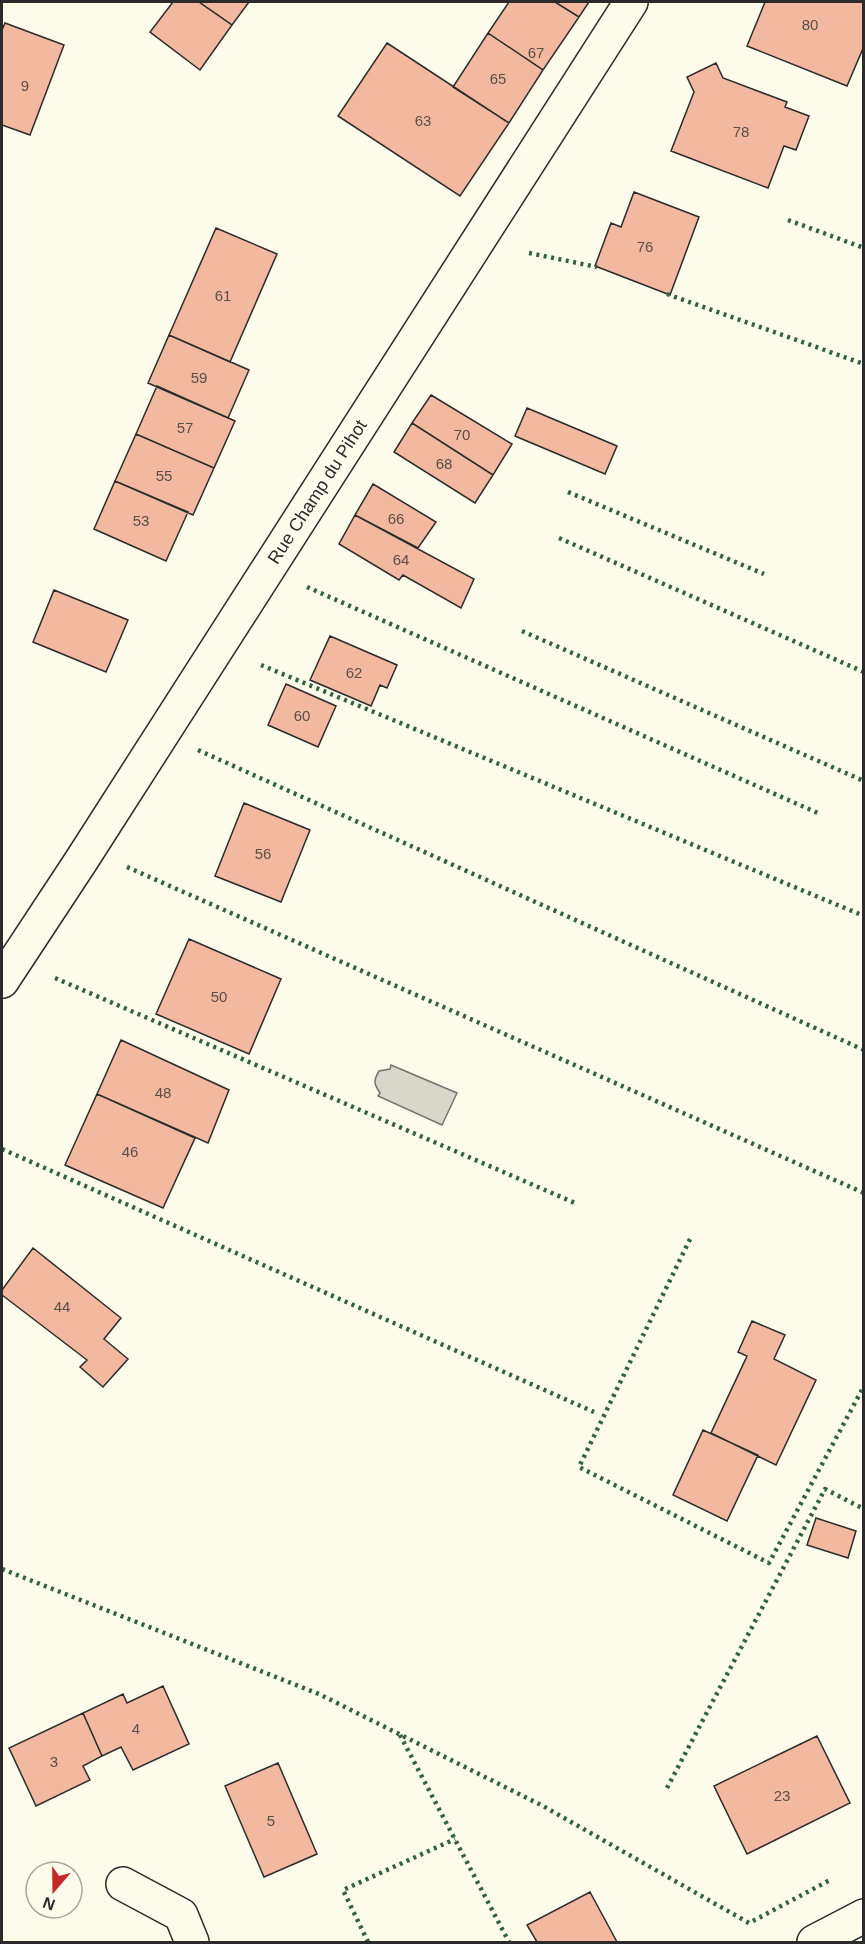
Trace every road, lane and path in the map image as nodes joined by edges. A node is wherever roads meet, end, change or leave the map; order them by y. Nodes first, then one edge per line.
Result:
1 (631, 2) edge
2 (6, 964) edge
3 (123, 1884) dead end
4 (864, 1916) edge
5 (192, 1942) edge
6 (814, 1942) edge

1 - 2 street, Rue Champ du Pihot
3 - 5 street
4 - 6 street

